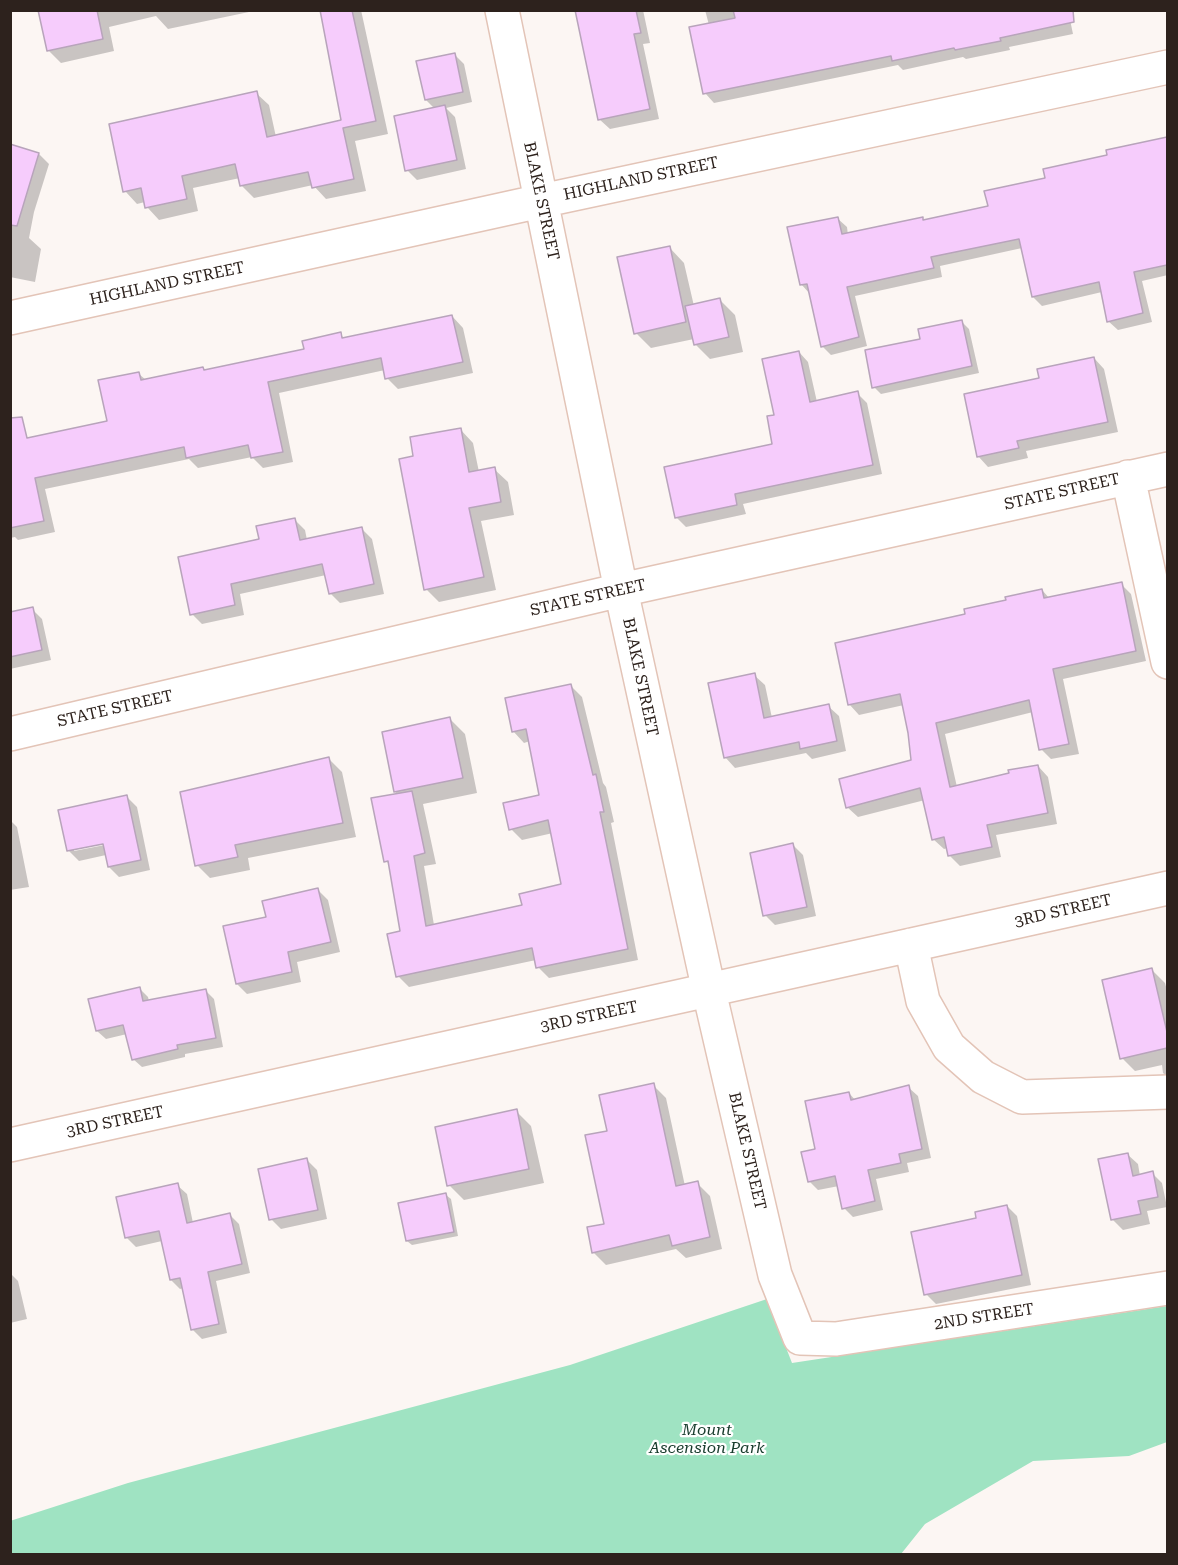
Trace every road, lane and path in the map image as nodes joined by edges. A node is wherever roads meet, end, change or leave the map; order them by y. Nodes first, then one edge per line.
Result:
1 (502, 10) edge
2 (1167, 67) edge
3 (541, 201) junction
4 (10, 318) edge
5 (1167, 469) edge
6 (1128, 477) junction
7 (621, 590) junction
8 (1167, 662) edge
9 (10, 734) edge
10 (1167, 888) edge
11 (911, 945) junction
12 (709, 991) junction
13 (1167, 1092) edge
14 (10, 1145) edge
15 (1167, 1288) edge
16 (800, 1338) joint

1 - 3 street, BLAKE STREET
2 - 3 street, HIGHLAND STREET
3 - 4 street, HIGHLAND STREET
3 - 7 street, BLAKE STREET
5 - 6 street, STATE STREET
6 - 7 street, STATE STREET
6 - 8 street
7 - 9 street, STATE STREET
7 - 12 street, BLAKE STREET
10 - 11 street, 3RD STREET
11 - 12 street, 3RD STREET
11 - 13 street
12 - 14 street, 3RD STREET
12 - 16 street, BLAKE STREET
15 - 16 street, 2ND STREET

